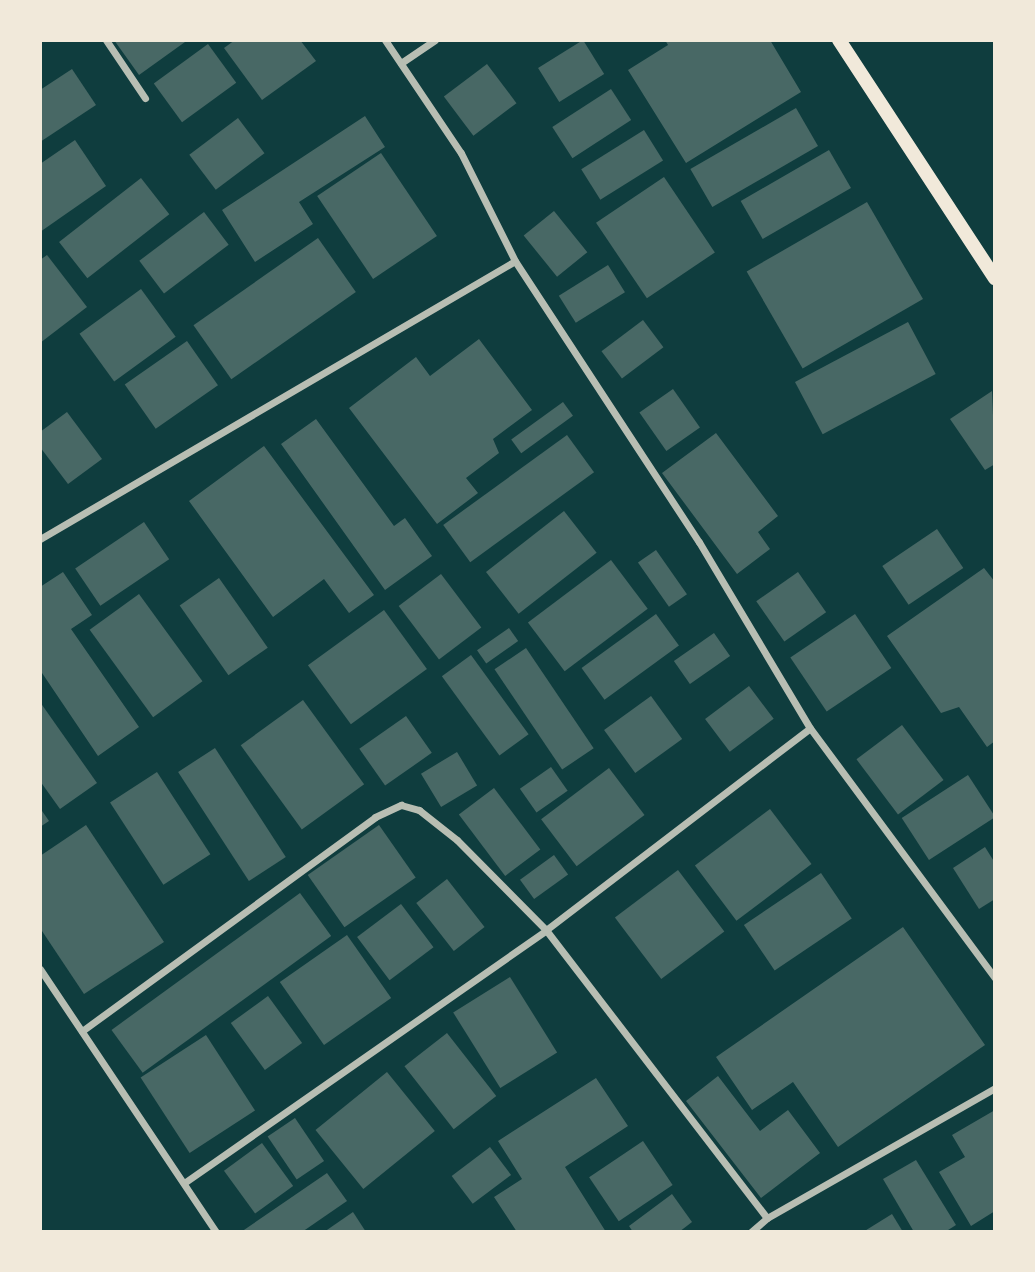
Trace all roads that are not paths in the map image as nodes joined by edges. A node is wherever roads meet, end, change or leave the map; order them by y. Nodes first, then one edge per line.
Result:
1 (106, 40) edge
2 (385, 40) edge
3 (435, 40) edge
4 (839, 40) edge
5 (401, 63) junction
6 (145, 98) dead end
7 (515, 261) junction
8 (995, 278) edge
9 (40, 539) edge
10 (810, 729) junction
11 (546, 930) junction
12 (40, 969) edge
13 (995, 978) edge
14 (82, 1031) junction
15 (995, 1088) edge
16 (184, 1183) junction
17 (767, 1219) junction
18 (216, 1232) edge
19 (751, 1232) edge

1 - 6 street
2 - 5 street
3 - 5 street
4 - 8 main road
5 - 7 street
7 - 9 street
7 - 10 street
10 - 11 street
10 - 13 street
11 - 14 street
11 - 16 street
11 - 17 street
12 - 14 street
14 - 16 street
15 - 17 street
16 - 18 street
17 - 19 street

